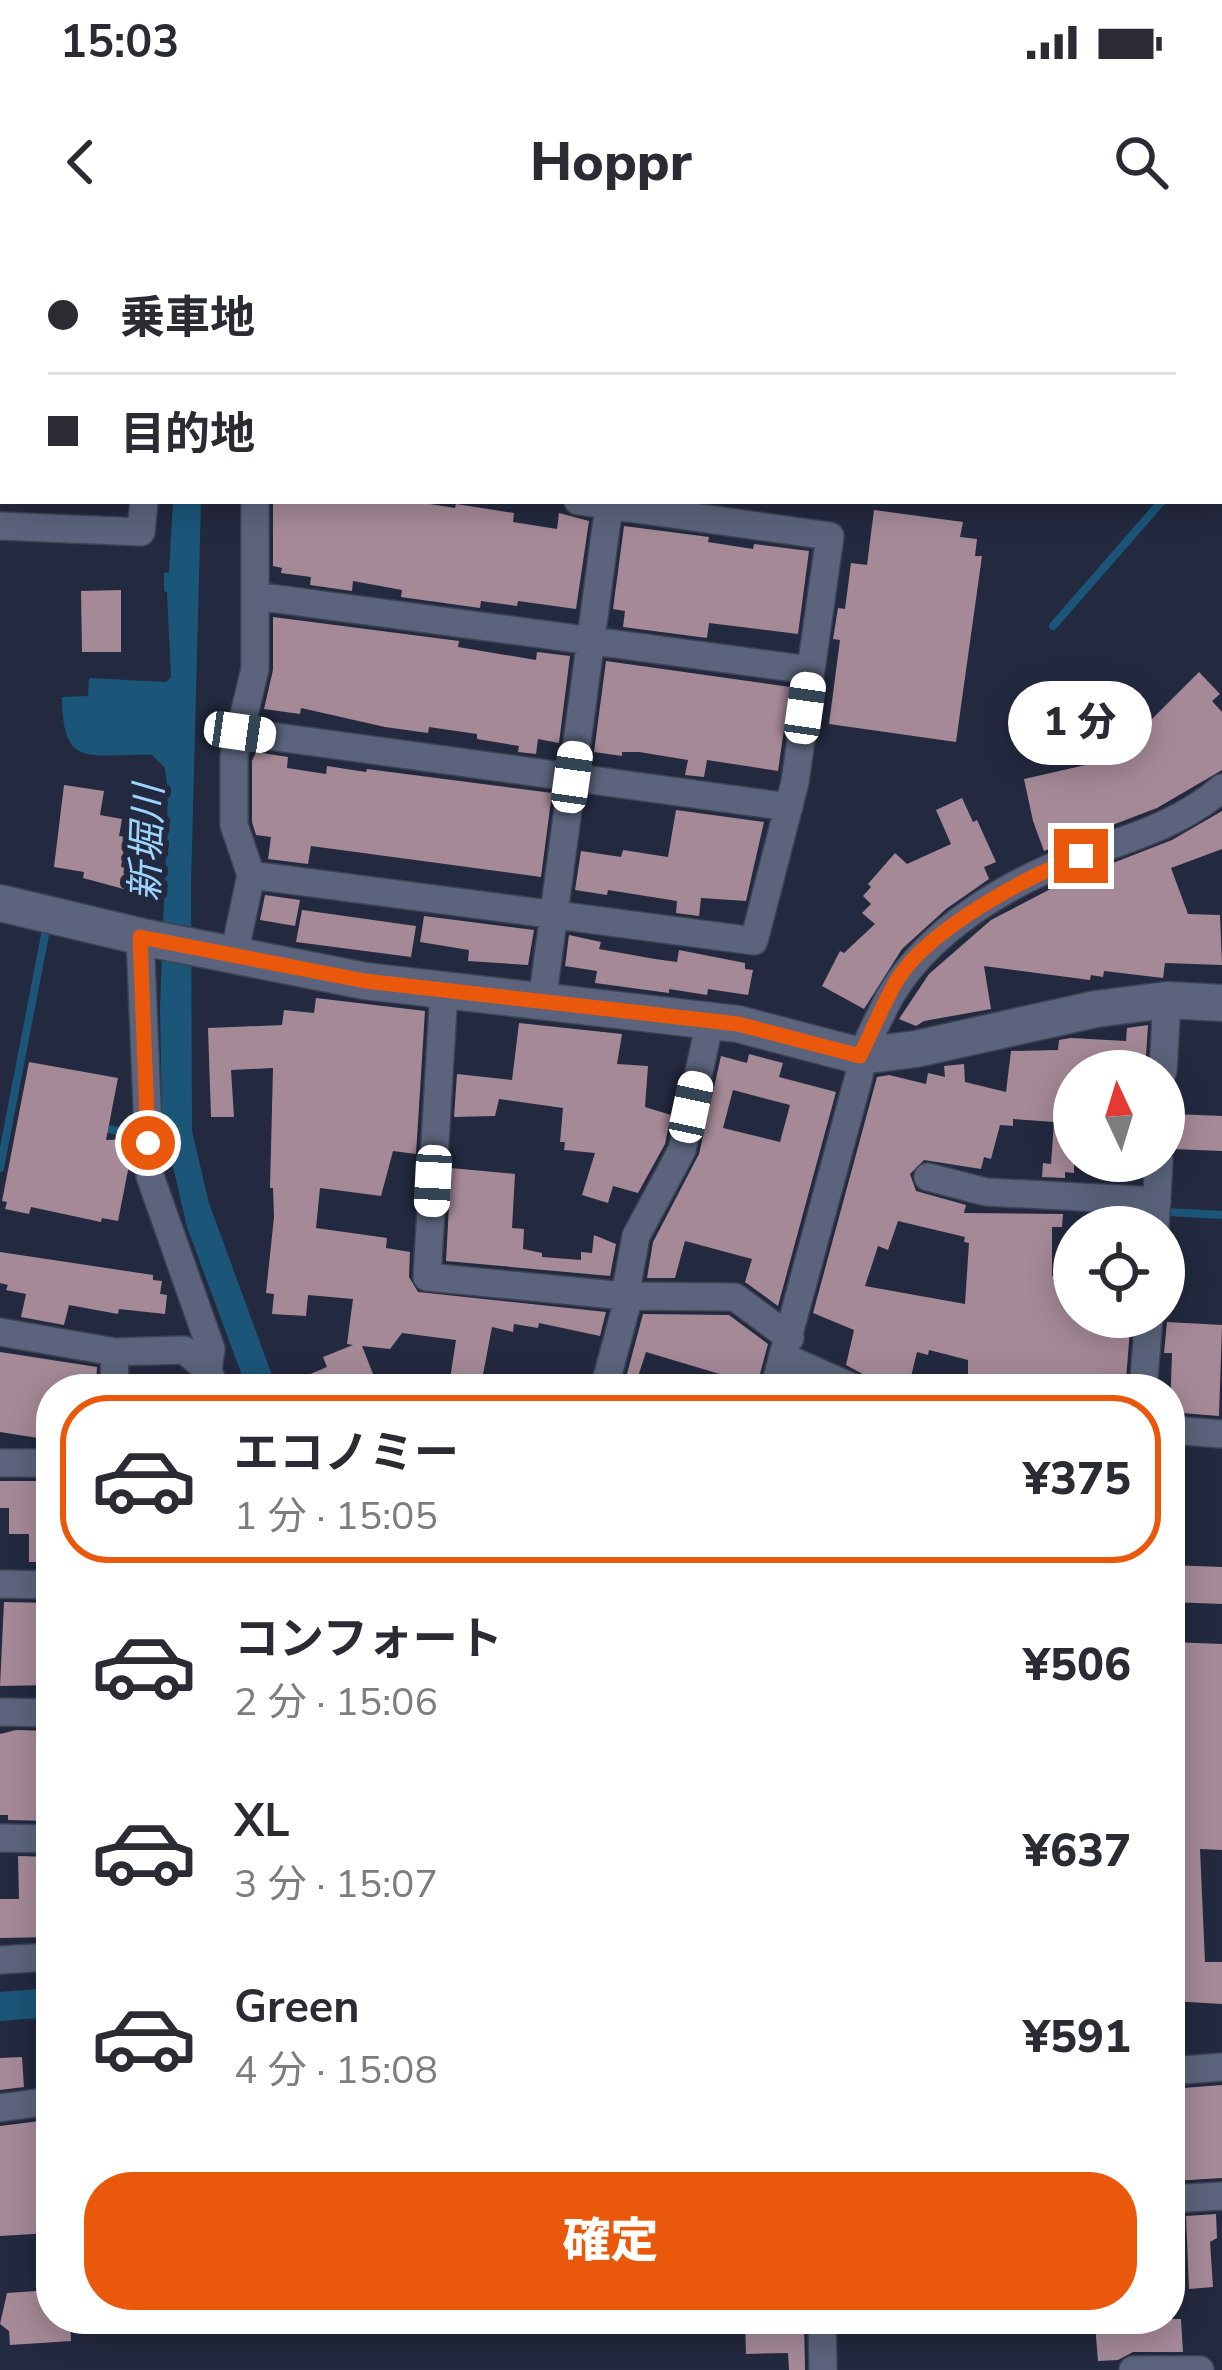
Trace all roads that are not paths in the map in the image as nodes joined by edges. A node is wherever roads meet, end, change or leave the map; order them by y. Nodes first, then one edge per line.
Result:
1 (144, 504) edge
2 (255, 504) edge
3 (601, 504) edge
4 (609, 505) junction
5 (0, 526) edge
6 (255, 596) junction
7 (591, 641) junction
8 (810, 670) junction
9 (240, 732) junction
10 (572, 777) junction
11 (1222, 788) edge
12 (789, 807) junction
13 (251, 875) junction
14 (0, 903) edge
15 (554, 915) junction
16 (143, 937) junction
17 (221, 953) junction
18 (444, 990) junction
19 (1167, 1000) junction
20 (542, 1002) junction
21 (1222, 1003) edge
22 (710, 1021) junction
23 (1164, 1050) edge
24 (860, 1056) junction
25 (928, 1177) dead end
26 (1094, 1206) edge
27 (627, 1296) junction
28 (0, 1332) edge
29 (1148, 1338) edge
30 (787, 1347) junction
31 (115, 1352) junction
32 (114, 1374) edge
33 (207, 1374) edge
34 (212, 1374) edge
35 (608, 1374) edge
36 (779, 1374) edge
37 (831, 1374) edge
38 (1145, 1374) edge
39 (1185, 1431) edge
40 (1222, 1434) edge
41 (0, 1463) edge
42 (36, 1463) edge
43 (0, 1584) edge
44 (36, 1585) edge
45 (0, 1712) edge
46 (36, 1713) edge
47 (0, 1838) edge
48 (36, 1839) edge
49 (36, 1958) edge
50 (0, 1960) edge
51 (1222, 2067) edge
52 (1185, 2070) edge
53 (36, 2103) edge
54 (0, 2108) edge
55 (1222, 2196) edge
56 (1185, 2198) edge
57 (823, 2334) edge
58 (824, 2370) edge
59 (1133, 2370) edge
60 (1200, 2370) edge

1 - 5 street
2 - 6 street
3 - 4 street
4 - 7 street
4 - 8 street
6 - 7 street
6 - 9 street
7 - 8 street
7 - 10 street
8 - 12 street
9 - 10 street
9 - 13 street
10 - 12 street
10 - 15 street
11 - 24 street
12 - 15 street
13 - 15 street
13 - 17 street
14 - 16 street
15 - 20 street
16 - 17 street
16 - 34 street
17 - 18 street
18 - 20 street
18 - 27 street
19 - 21 street
19 - 23 street
19 - 24 street
20 - 22 street
22 - 24 street
22 - 27 street
24 - 30 street
25 - 26 street
27 - 30 street
27 - 35 street
28 - 31 street
29 - 38 street
30 - 36 street
30 - 37 street
31 - 32 street
31 - 33 street
39 - 40 street
41 - 42 street
43 - 44 street
45 - 46 street
47 - 48 street
49 - 50 street
51 - 52 street
53 - 54 street
55 - 56 street
57 - 58 street
59 - 60 street

